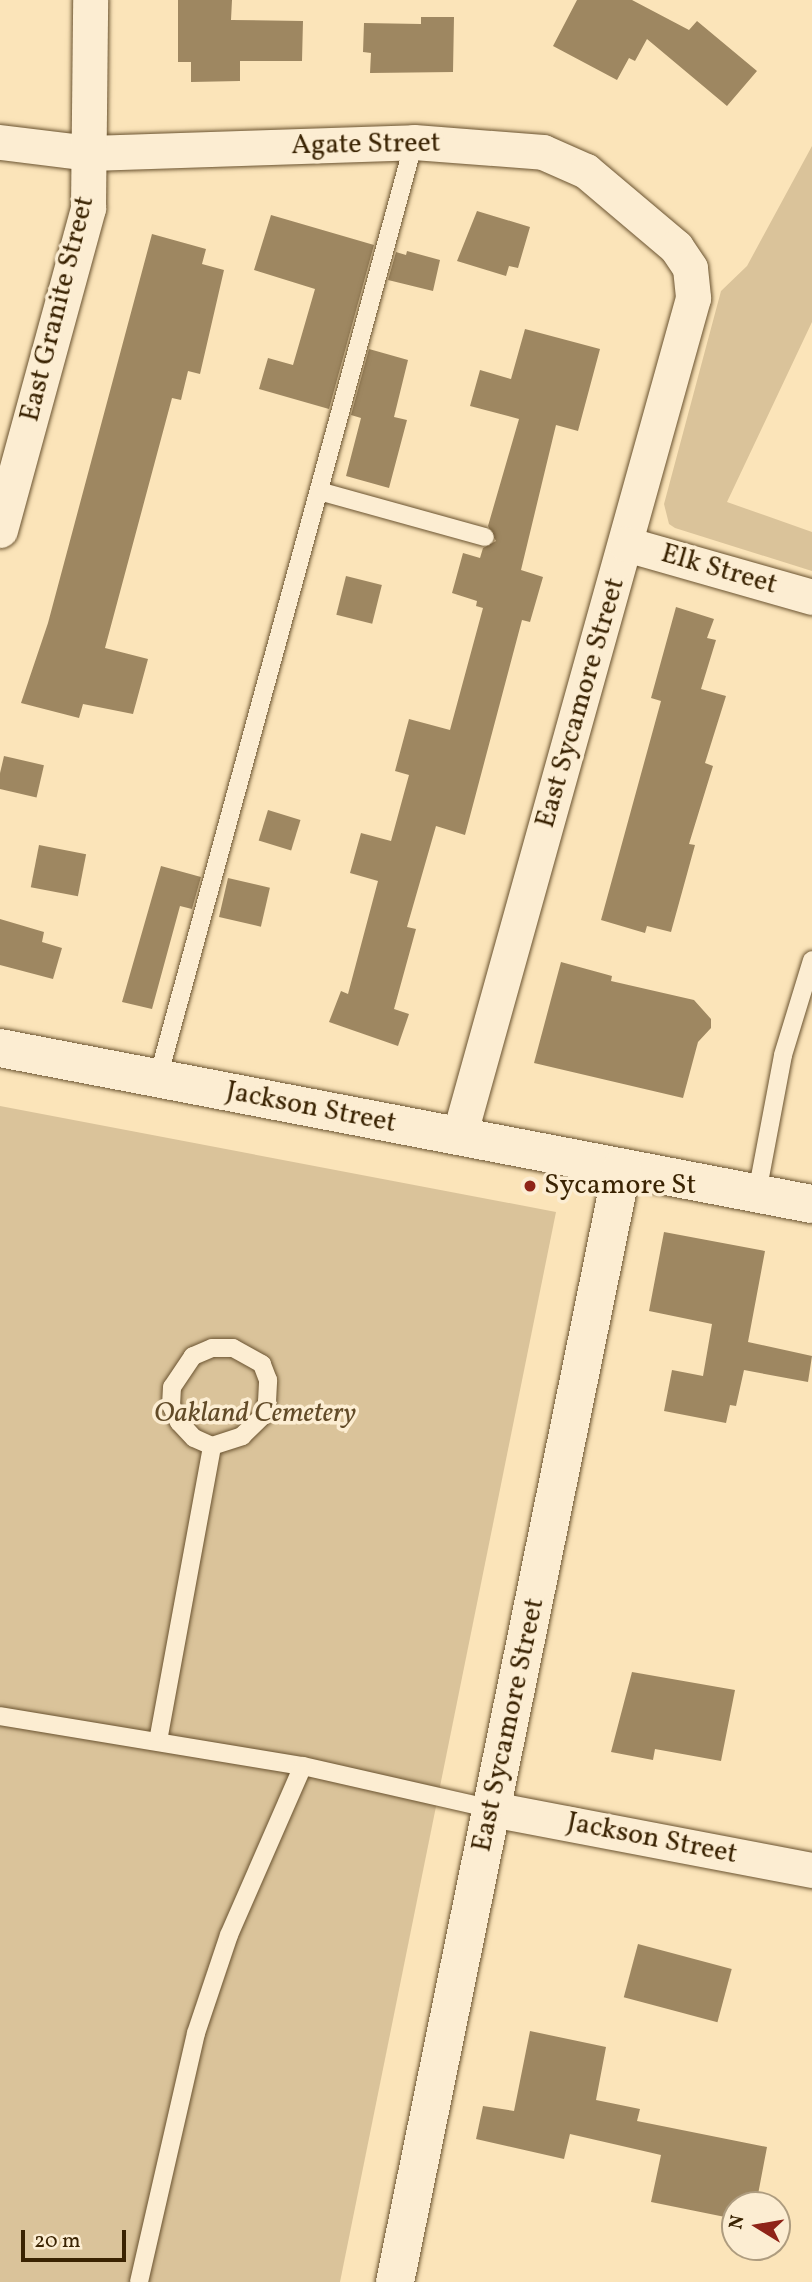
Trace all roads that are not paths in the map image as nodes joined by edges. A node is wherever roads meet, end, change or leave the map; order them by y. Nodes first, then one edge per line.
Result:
1 (90, 0) edge
2 (0, 142) edge
3 (414, 142) junction
4 (90, 153) junction
5 (690, 268) joint
6 (318, 491) junction
7 (0, 530) edge
8 (485, 537) dead end
9 (626, 544) junction
10 (812, 597) edge
11 (812, 960) edge
12 (0, 1048) edge
13 (158, 1078) junction
14 (459, 1136) junction
15 (622, 1168) junction
16 (757, 1193) junction
17 (812, 1204) edge
18 (212, 1446) junction
19 (0, 1716) edge
20 (158, 1741) junction
21 (303, 1766) junction
22 (492, 1809) junction
23 (812, 1870) edge
24 (139, 2282) edge
25 (395, 2282) edge

1 - 4 street, East Granite Street
2 - 4 street, Agate Street
3 - 4 street, Agate Street
3 - 5 street, Agate Street
3 - 6 lane
4 - 7 street, East Granite Street
5 - 9 street, East Sycamore Street
6 - 8 lane
6 - 13 lane
9 - 10 street, Elk Street
9 - 14 street, East Sycamore Street
11 - 16 lane
12 - 13 street, Jackson Street
13 - 14 street, Jackson Street
14 - 15 street, Jackson Street
15 - 16 street, Jackson Street
15 - 22 street, East Sycamore Street
16 - 17 street, Jackson Street
18 - 18 lane
18 - 20 lane
19 - 20 lane
20 - 21 lane
21 - 22 lane
21 - 24 lane
22 - 23 street, Jackson Street
22 - 25 street, East Sycamore Street

